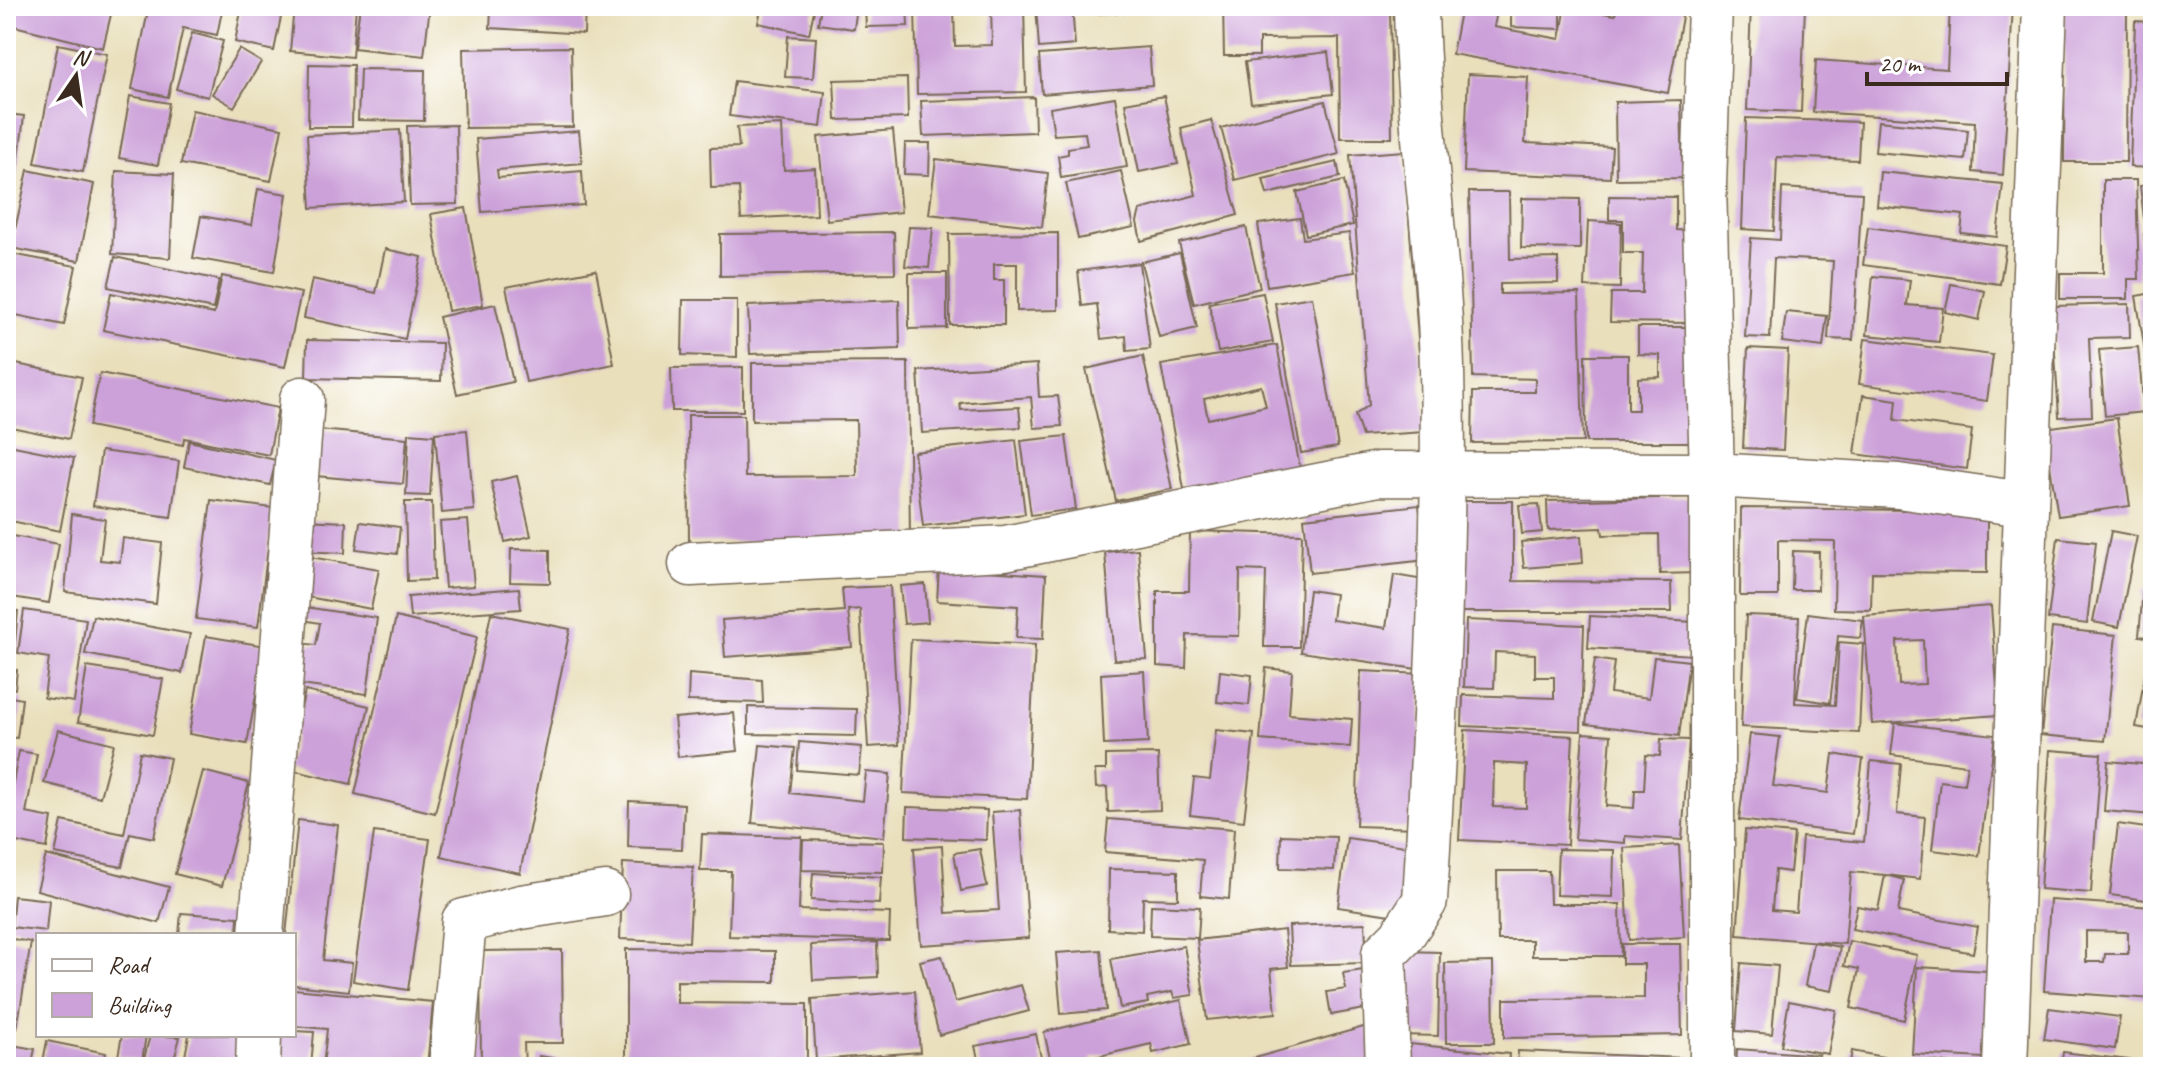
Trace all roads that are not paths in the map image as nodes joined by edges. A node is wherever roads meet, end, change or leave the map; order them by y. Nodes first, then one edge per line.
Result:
1 (1416, 6) edge
2 (1710, 6) edge
3 (2045, 6) edge
4 (302, 399) dead end
5 (1441, 474) junction
6 (1712, 475) junction
7 (2023, 504) junction
8 (691, 564) dead end
9 (606, 894) dead end
10 (261, 933) edge
11 (259, 1037) edge
12 (258, 1067) edge
13 (451, 1067) edge
14 (1388, 1067) edge
15 (1712, 1067) edge
16 (2005, 1067) edge

1 - 5 street
2 - 6 street
3 - 7 street
4 - 10 street
5 - 6 street
5 - 8 street
5 - 14 street
6 - 7 street
6 - 15 street
7 - 16 street
9 - 13 street
11 - 12 street

